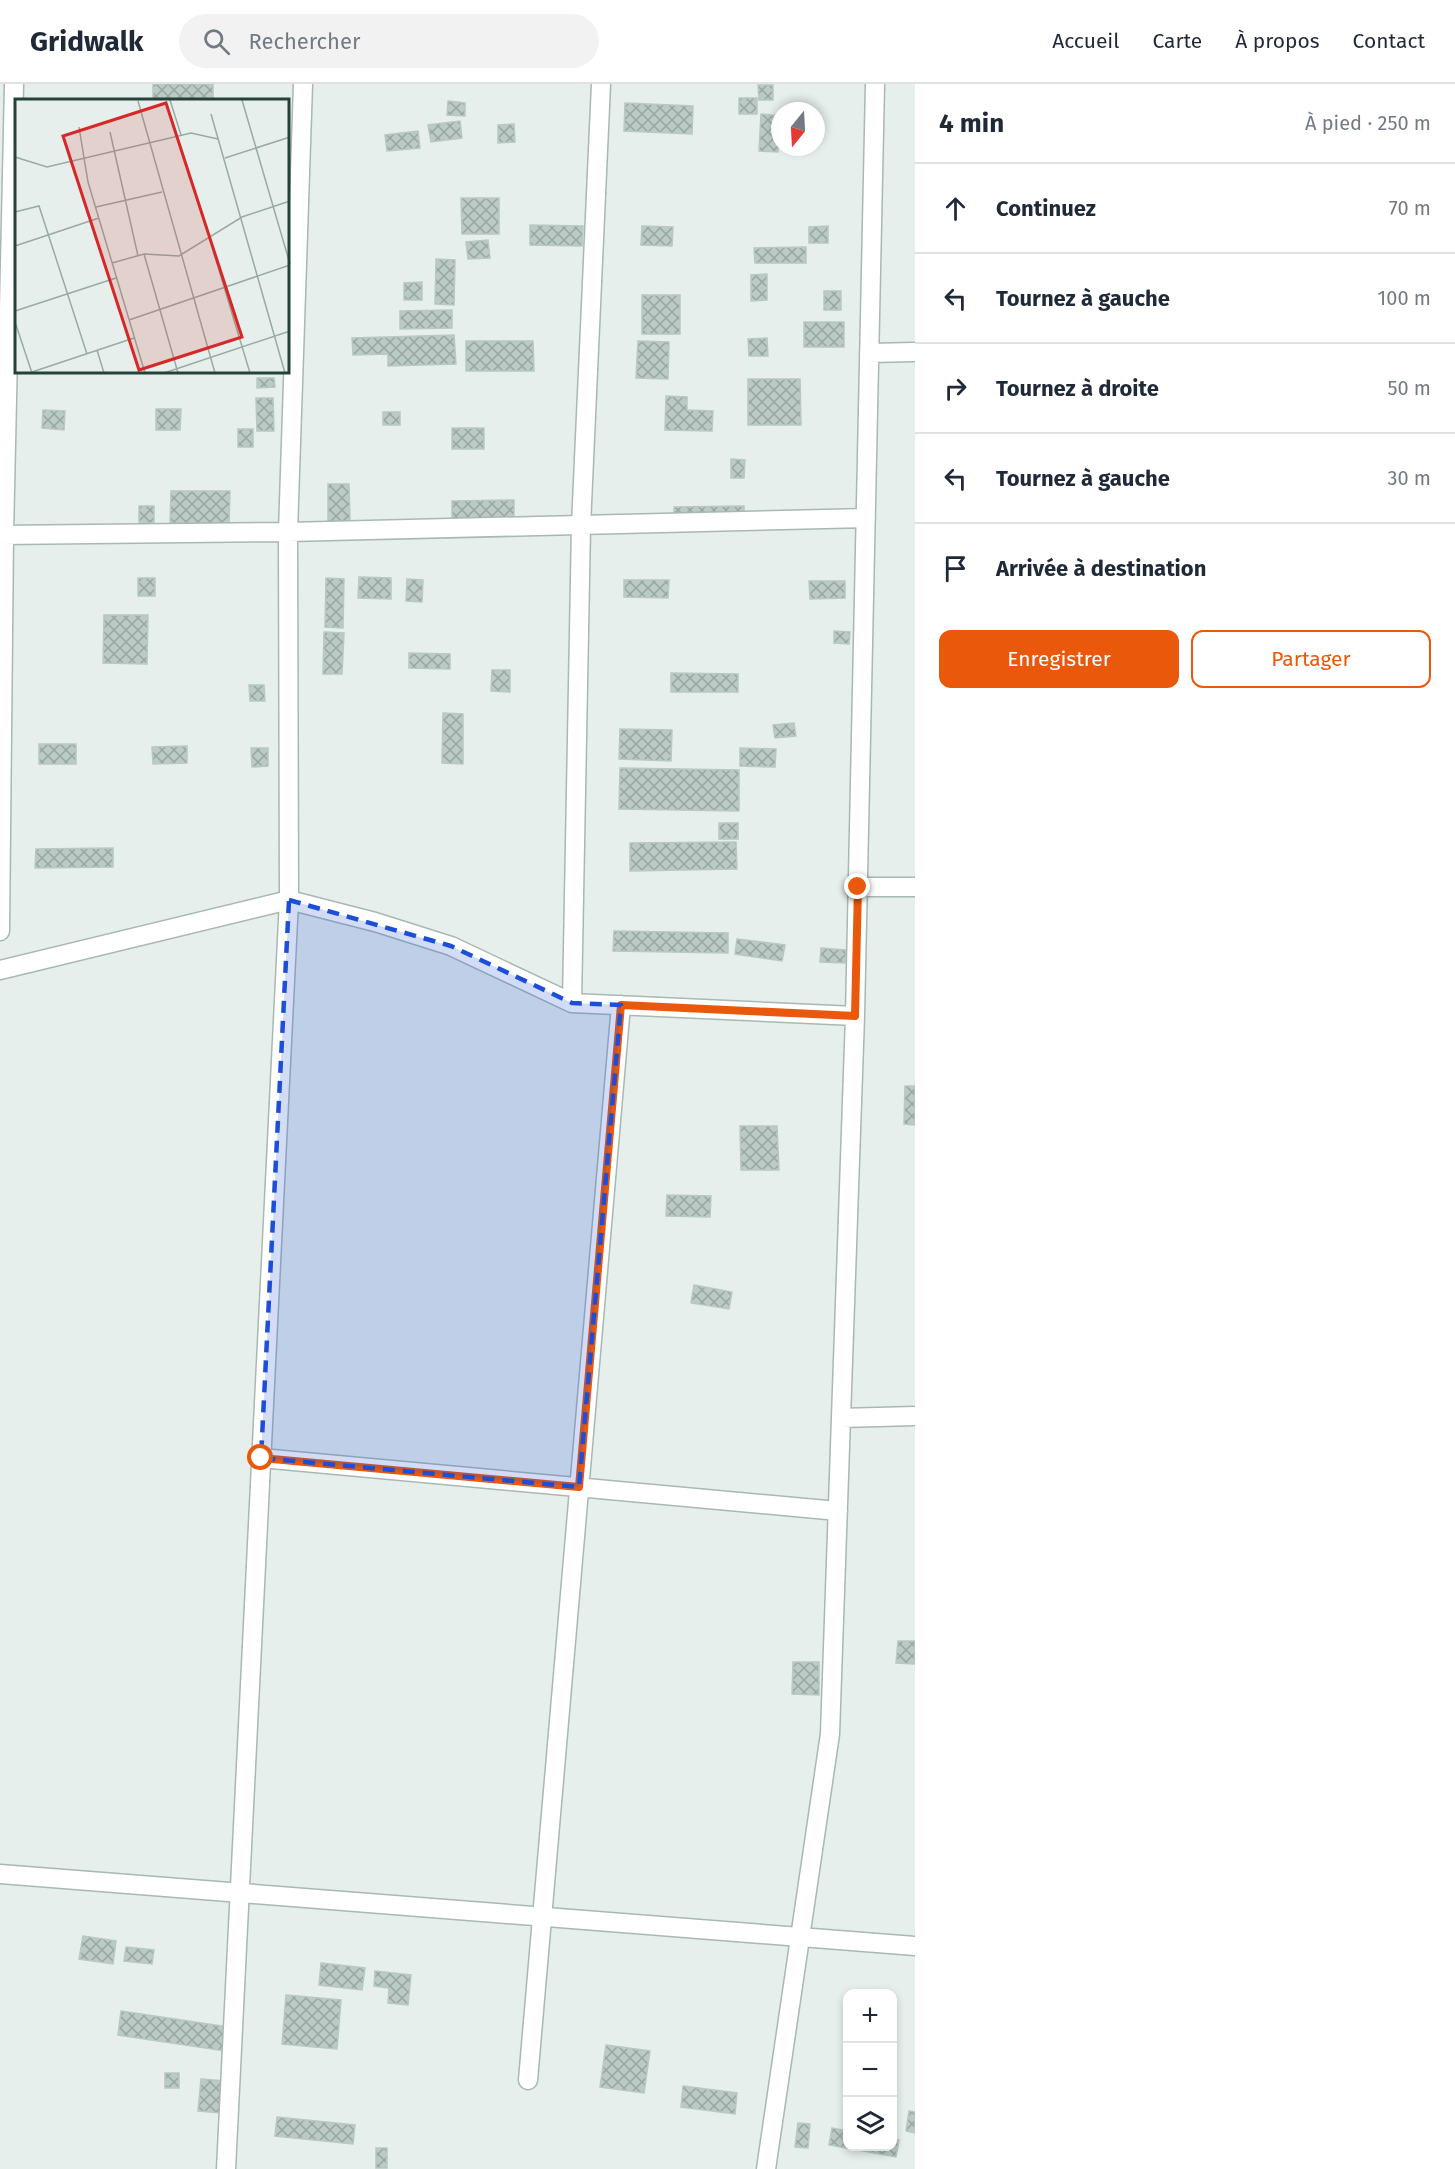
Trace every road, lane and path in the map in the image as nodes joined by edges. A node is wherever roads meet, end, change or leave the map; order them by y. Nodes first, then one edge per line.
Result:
1 (14, 84) edge
2 (303, 84) edge
3 (601, 84) edge
4 (875, 84) edge
5 (869, 352) junction
6 (915, 352) edge
7 (866, 518) junction
8 (581, 526) junction
9 (288, 532) junction
10 (2, 535) edge
11 (915, 886) edge
12 (858, 887) junction
13 (289, 900) junction
14 (0, 931) edge
15 (0, 970) edge
16 (572, 1003) junction
17 (621, 1005) junction
18 (855, 1016) junction
19 (915, 1416) edge
20 (841, 1418) junction
21 (261, 1458) junction
22 (579, 1487) junction
23 (838, 1511) junction
24 (0, 1874) edge
25 (240, 1893) junction
26 (542, 1917) junction
27 (800, 1937) junction
28 (915, 1946) edge
29 (528, 2080) dead end
30 (226, 2169) edge
31 (766, 2169) edge

1 - 10 street
2 - 9 street
3 - 8 street
4 - 5 street
5 - 6 street
5 - 7 street
7 - 8 street
7 - 12 street
8 - 9 street
8 - 16 street
9 - 10 street
9 - 13 street
10 - 14 street
11 - 12 street
12 - 18 street
13 - 15 street
13 - 16 street
13 - 21 street
16 - 17 street
17 - 18 street
17 - 22 street
18 - 20 street
19 - 20 street
20 - 23 street
21 - 22 street
21 - 25 street
22 - 23 street
22 - 26 street
23 - 27 street
24 - 25 street
25 - 26 street
25 - 30 street
26 - 27 street
26 - 29 street
27 - 28 street
27 - 31 street

